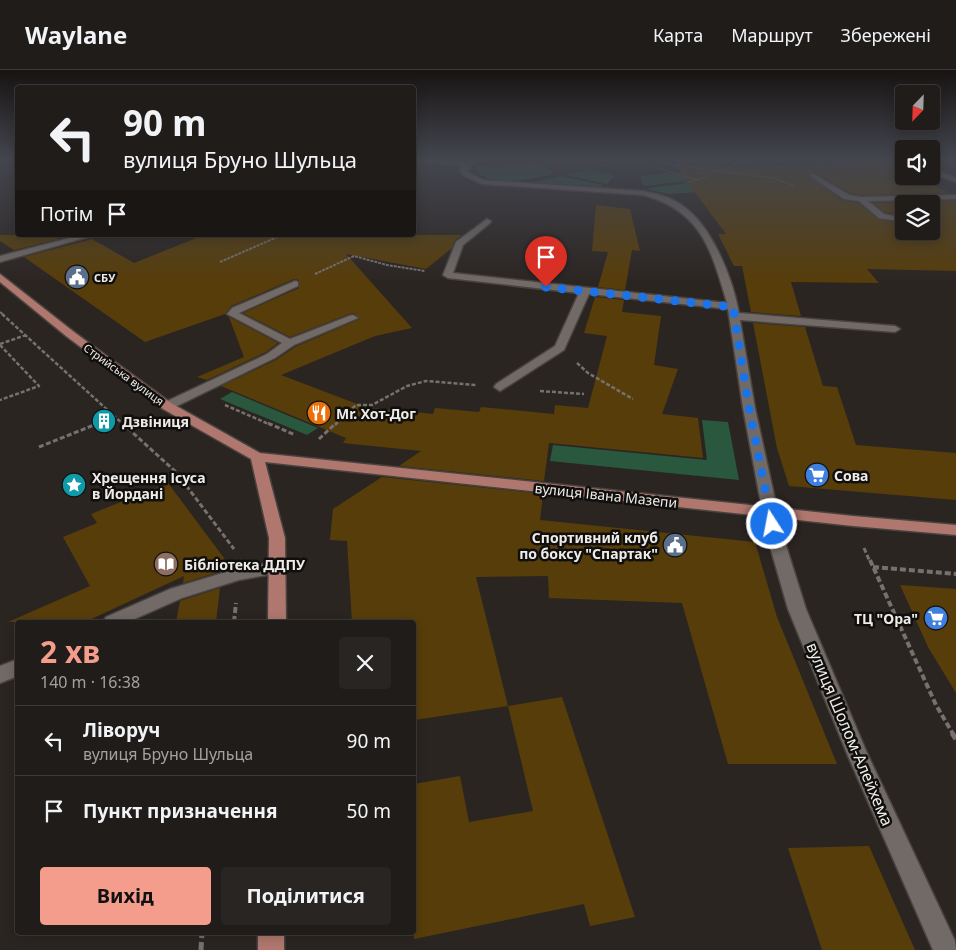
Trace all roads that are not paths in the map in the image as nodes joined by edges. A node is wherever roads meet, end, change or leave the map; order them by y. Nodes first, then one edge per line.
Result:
1 (665, 200) edge
2 (862, 200) edge
3 (895, 218) edge
4 (487, 221) dead end
5 (83, 237) edge
6 (0, 259) edge
7 (0, 277) edge
8 (294, 284) road end
9 (584, 292) junction
10 (734, 311) junction
11 (353, 318) dead end
12 (895, 328) dead end
13 (290, 343) junction
14 (500, 387) road end
15 (168, 406) junction
16 (256, 457) junction
17 (770, 512) junction
18 (956, 530) edge
19 (278, 568) junction
20 (116, 620) edge
21 (276, 620) edge
22 (15, 668) edge
23 (0, 675) edge
24 (271, 935) edge
25 (271, 950) edge
26 (946, 950) edge

1 - 10 street, вулиця Шолом-Алейхема
2 - 3 street
4 - 9 street
5 - 6 street
7 - 15 main road, Стрийська вулиця
8 - 13 street
9 - 10 street
9 - 14 street
10 - 12 street
10 - 17 street, вулиця Шолом-Алейхема
11 - 13 street
13 - 15 street
15 - 16 main road, Стрийська вулиця
16 - 17 main road, вулиця Івана Мазепи
16 - 19 main road
17 - 18 main road, вулиця Івана Мазепи
17 - 26 street, вулиця Шолом-Алейхема
19 - 20 street
19 - 21 main road
22 - 23 street
24 - 25 main road

